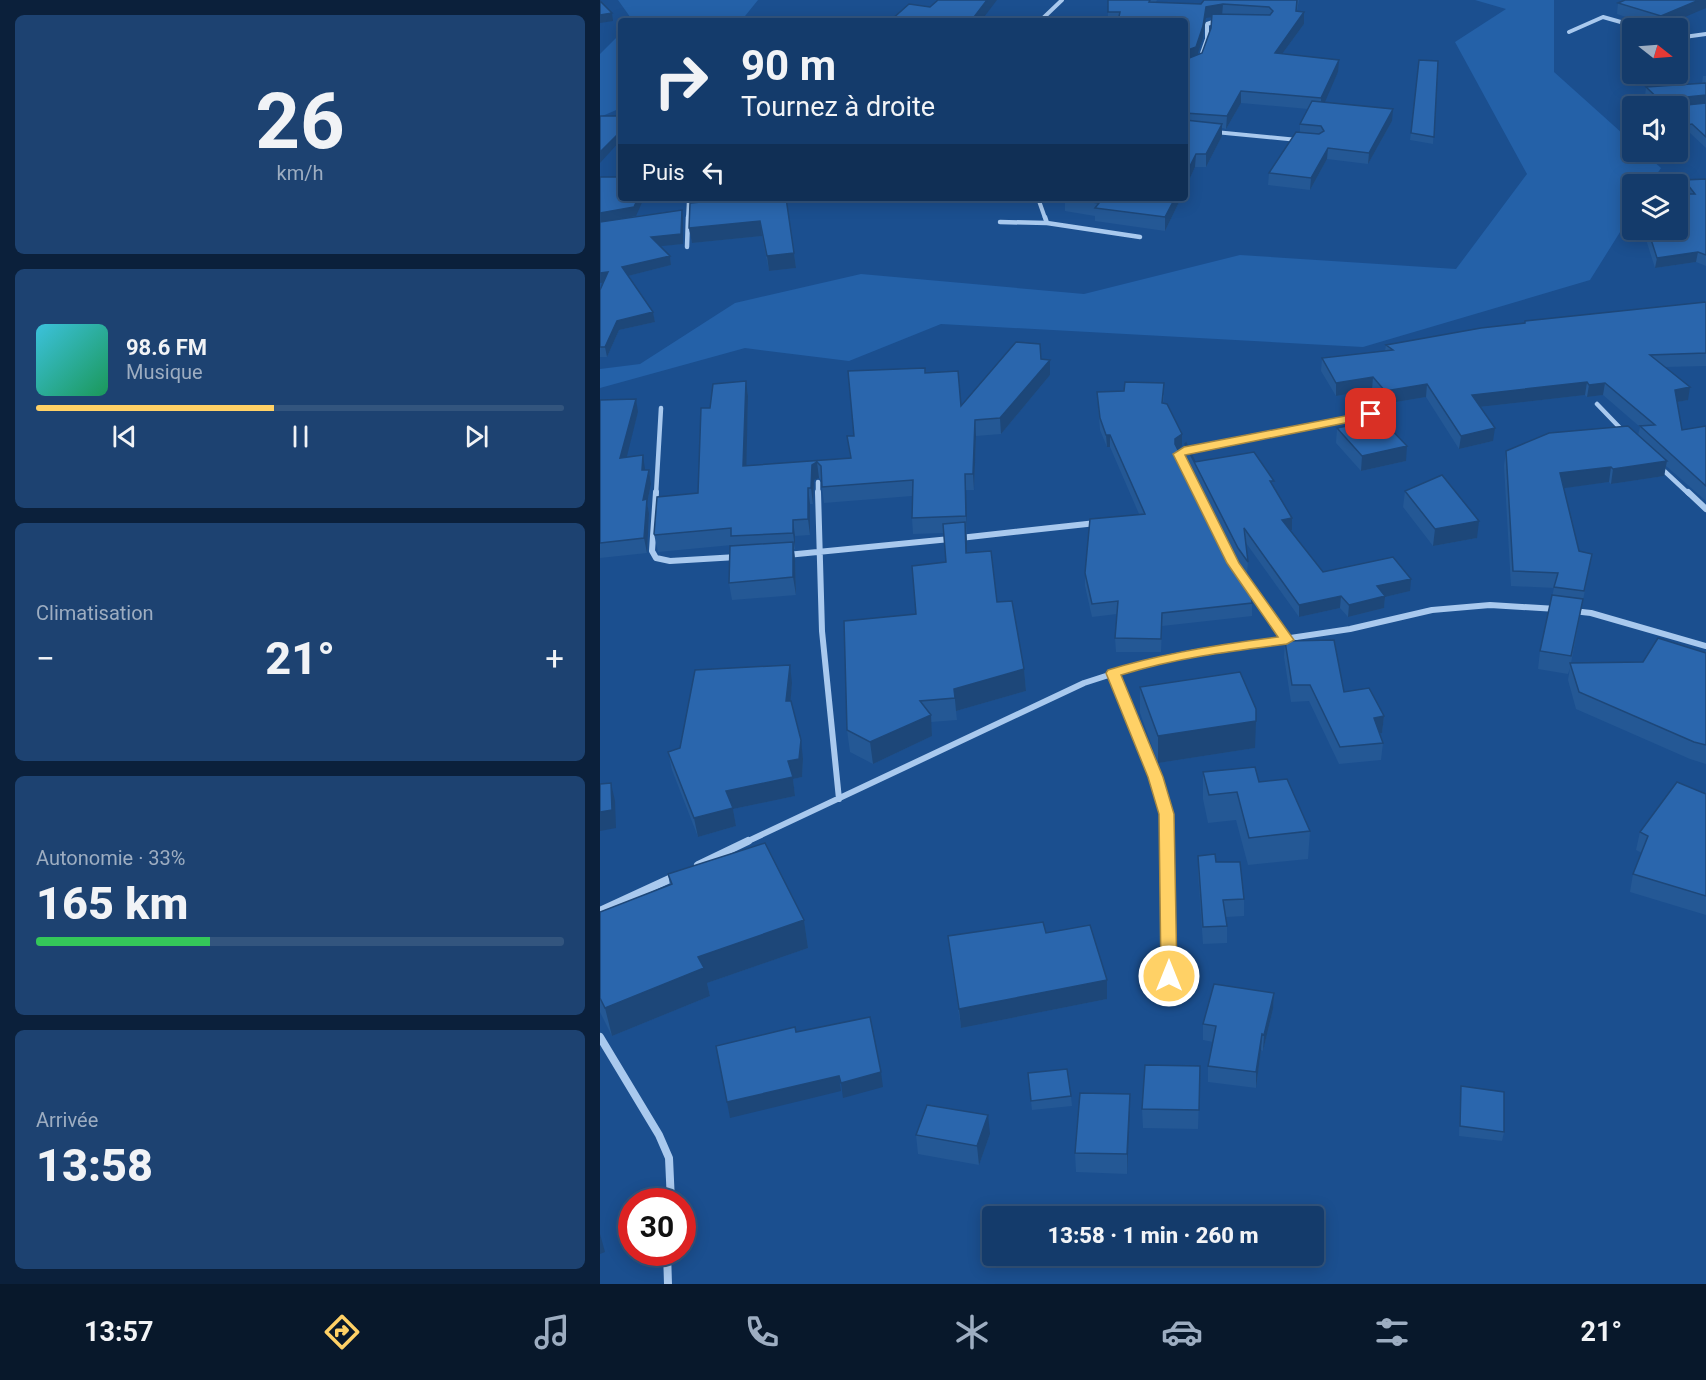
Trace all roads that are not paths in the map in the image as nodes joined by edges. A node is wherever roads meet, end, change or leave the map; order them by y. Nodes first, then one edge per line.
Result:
1 (1062, 0) edge
2 (1043, 18) edge
3 (1222, 20) edge
4 (1622, 22) edge
5 (1569, 32) dead end
6 (1706, 34) edge
7 (1688, 36) edge
8 (1195, 65) edge
9 (1207, 131) edge
10 (1308, 140) edge
11 (689, 201) edge
12 (1039, 201) edge
13 (688, 211) junction
14 (681, 212) edge
15 (1000, 222) dead end
16 (1047, 223) junction
17 (1140, 237) dead end
18 (687, 247) dead end
19 (1597, 404) dead end
20 (661, 408) dead end
21 (1371, 414) dead end
22 (1628, 437) edge
23 (1654, 461) edge
24 (1184, 464) edge
25 (818, 482) dead end
26 (1200, 494) edge
27 (1706, 510) edge
28 (1108, 522) edge
29 (820, 553) junction
30 (774, 555) edge
31 (750, 557) edge
32 (1233, 563) edge
33 (1240, 573) edge
34 (1287, 640) junction
35 (1706, 646) edge
36 (1113, 673) junction
37 (839, 799) junction
38 (600, 911) edge
39 (1169, 976) dead end
40 (600, 1036) edge
41 (670, 1188) edge
42 (667, 1266) edge
43 (668, 1284) edge

1 - 2 street
3 - 8 street
4 - 5 street
6 - 7 street
9 - 10 street
11 - 13 street
12 - 16 street
13 - 14 street
13 - 18 street
15 - 16 street
16 - 17 street
19 - 22 street
20 - 31 street
21 - 24 street
23 - 27 street
25 - 29 street
26 - 32 street
28 - 29 street
29 - 30 street
29 - 37 street
33 - 34 street
34 - 35 street
34 - 36 street
36 - 37 street
36 - 39 street
37 - 38 street
40 - 41 street
42 - 43 street

